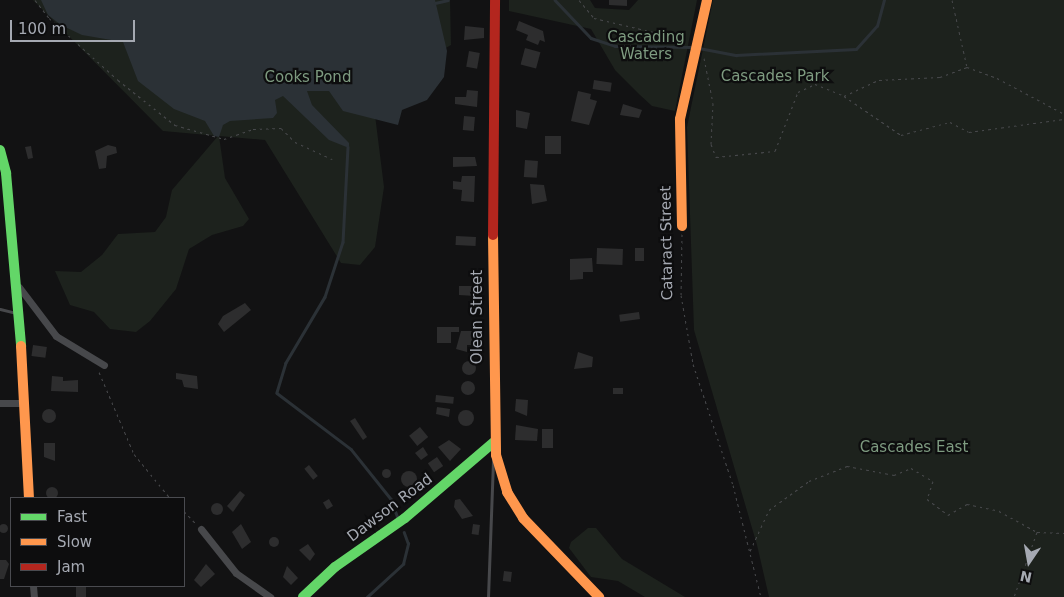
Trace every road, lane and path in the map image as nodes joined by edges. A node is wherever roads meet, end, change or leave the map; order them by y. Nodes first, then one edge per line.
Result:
1 (35, 0) edge
2 (495, 0) edge
3 (578, 0) edge
4 (707, 0) edge
5 (952, 0) edge
6 (697, 45) junction
7 (967, 67) junction
8 (844, 96) junction
9 (1064, 114) edge
10 (1064, 119) edge
11 (0, 150) edge
12 (332, 159) dead end
13 (682, 226) joint
14 (18, 286) junction
15 (0, 309) edge
16 (20, 314) junction
17 (104, 365) dead end
18 (98, 370) dead end
19 (0, 403) edge
20 (24, 403) junction
21 (494, 442) junction
22 (29, 497) edge
23 (169, 497) edge
24 (185, 512) edge
25 (201, 529) joint
26 (1037, 532) junction
27 (1064, 533) edge
28 (750, 551) junction
29 (270, 597) edge
30 (304, 597) edge
31 (488, 597) edge
32 (599, 597) edge
33 (762, 597) edge
34 (1014, 597) edge

1 - 12 path
2 - 21 street, Olean Street
3 - 6 path
4 - 6 street, Cataract Street
5 - 7 path
6 - 8 path
6 - 13 street, Cataract Street
7 - 8 path
7 - 9 path
8 - 10 path
11 - 14 street
13 - 28 path, Cataract Street
14 - 16 street
14 - 17 street
15 - 16 lane
16 - 20 street
18 - 23 path
19 - 20 street
20 - 22 street
21 - 30 street, Dawson Road
21 - 31 lane
21 - 32 street, Olean Street
24 - 25 path
25 - 29 street
26 - 27 path
26 - 28 path
26 - 34 path
28 - 33 path, Cataract Street

